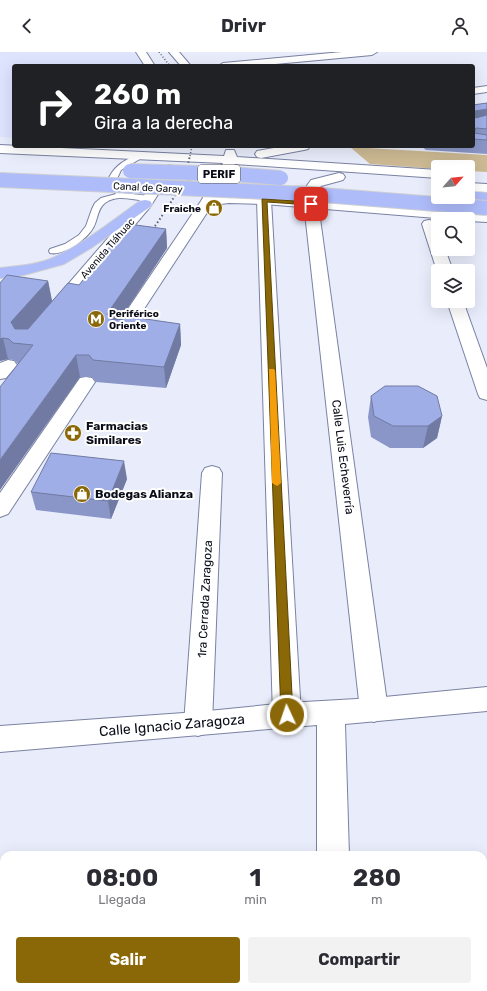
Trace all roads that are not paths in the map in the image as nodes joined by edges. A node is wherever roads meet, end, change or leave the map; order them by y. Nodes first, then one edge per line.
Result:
1 (141, 52) edge
2 (174, 52) edge
3 (372, 52) edge
4 (149, 64) edge
5 (184, 64) edge
6 (244, 64) edge
7 (487, 89) edge
8 (475, 91) edge
9 (229, 148) edge
10 (296, 148) edge
11 (0, 149) edge
12 (177, 152) edge
13 (141, 156) junction
14 (229, 164) junction
15 (101, 169) dead end
16 (431, 174) edge
17 (339, 177) junction
18 (475, 177) edge
19 (487, 178) edge
20 (0, 180) edge
21 (20, 181) junction
22 (161, 182) junction
23 (353, 184) dead end
24 (431, 184) edge
25 (0, 185) edge
26 (475, 187) edge
27 (487, 188) edge
28 (407, 189) dead end
29 (431, 191) edge
30 (121, 195) junction
31 (475, 196) edge
32 (487, 197) edge
33 (264, 200) junction
34 (148, 201) junction
35 (208, 201) junction
36 (319, 204) junction
37 (487, 208) edge
38 (487, 218) edge
39 (429, 224) dead end
40 (53, 251) dead end
41 (443, 264) edge
42 (0, 273) edge
43 (458, 308) edge
44 (46, 320) edge
45 (119, 334) edge
46 (86, 382) dead end
47 (487, 394) edge
48 (212, 473) dead end
49 (0, 509) edge
50 (487, 699) edge
51 (374, 710) junction
52 (331, 713) junction
53 (287, 715) junction
54 (198, 724) junction
55 (0, 739) edge
56 (333, 851) edge

1 - 4 main road
2 - 5 main road
3 - 6 main road
7 - 8 main road
9 - 14 main road
10 - 14 main road
11 - 13 main road
12 - 13 main road
12 - 14 main road
12 - 22 main road, Avenida Tláhuac
13 - 30 lane
14 - 16 main road
14 - 17 main road
14 - 22 main road
14 - 35 main road
15 - 23 highway, Canal de Garay / PERIF, bridge
17 - 24 main road
17 - 36 main road
18 - 19 main road
20 - 21 highway, Canal de Garay / PERIF, bridge
21 - 25 highway, bridge
21 - 37 highway, Canal de Garay / PERIF, bridge
22 - 34 main road, Avenida Tláhuac
26 - 27 main road
28 - 29 highway
30 - 34 lane
30 - 40 lane
31 - 32 highway
33 - 35 main road
33 - 36 main road
33 - 53 main road
34 - 42 highway
34 - 44 main road, Avenida Tláhuac
35 - 45 main road
36 - 38 main road
36 - 51 main road, Calle Luis Echeverría
39 - 41 main road
43 - 47 main road
46 - 49 main road
48 - 54 main road, 1ra Cerrada Zaragoza
50 - 51 main road, Calle Ignacio Zaragoza
51 - 52 main road, Calle Ignacio Zaragoza
52 - 53 main road, Calle Ignacio Zaragoza
52 - 56 main road
53 - 54 main road, Calle Ignacio Zaragoza
54 - 55 main road, Calle Ignacio Zaragoza

